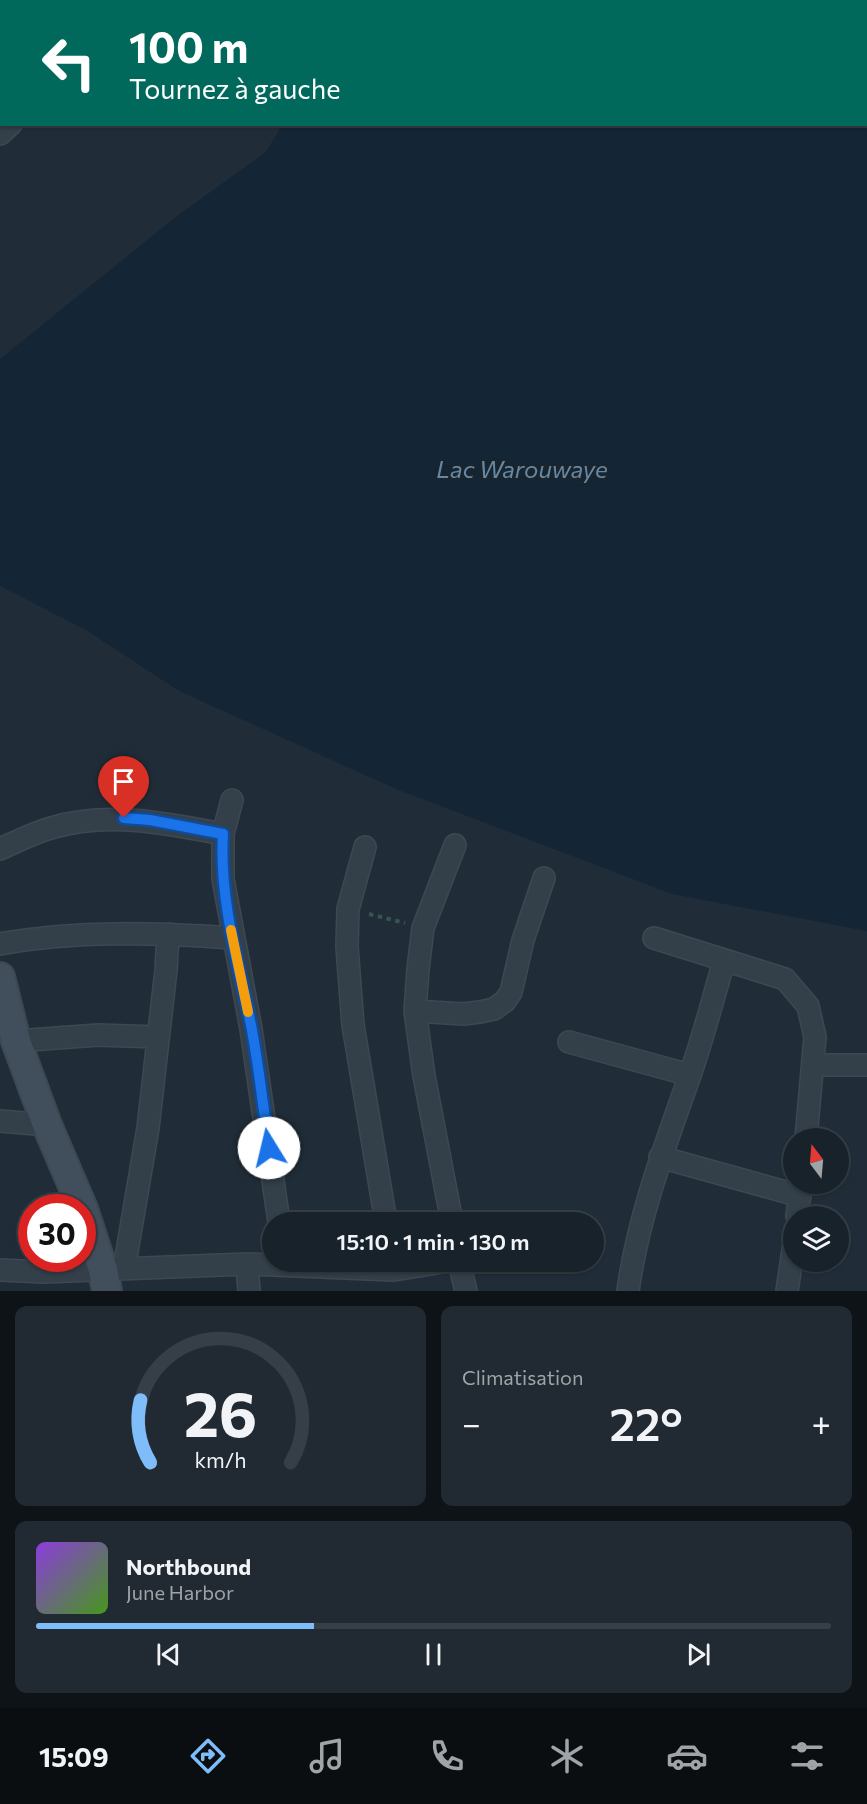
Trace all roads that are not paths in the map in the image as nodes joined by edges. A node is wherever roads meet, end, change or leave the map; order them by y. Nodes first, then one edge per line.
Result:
1 (232, 800) dead end
2 (223, 834) junction
3 (455, 845) dead end
4 (365, 847) dead end
5 (0, 849) edge
6 (544, 878) dead end
7 (168, 934) junction
8 (233, 938) junction
9 (654, 938) dead end
10 (0, 944) edge
11 (724, 961) junction
12 (0, 977) edge
13 (415, 1011) junction
14 (158, 1037) junction
15 (16, 1041) junction
16 (569, 1042) dead end
17 (814, 1065) junction
18 (867, 1065) edge
19 (690, 1075) junction
20 (0, 1121) edge
21 (48, 1125) junction
22 (807, 1128) edge
23 (660, 1156) junction
24 (800, 1199) edge
25 (278, 1212) edge
26 (384, 1212) edge
27 (450, 1212) edge
28 (247, 1264) junction
29 (262, 1264) edge
30 (0, 1270) edge
31 (371, 1272) edge
32 (461, 1272) edge
33 (790, 1272) edge
34 (393, 1274) edge
35 (111, 1276) edge
36 (249, 1291) edge
37 (466, 1291) edge
38 (628, 1291) edge
39 (787, 1291) edge

1 - 2 street
2 - 5 street
2 - 8 street
3 - 13 street
4 - 26 street
6 - 13 street
7 - 8 street
7 - 10 street
7 - 14 street
8 - 25 street
9 - 11 street
11 - 17 street
11 - 19 street
12 - 15 main road
13 - 27 street
14 - 15 street
14 - 35 street
15 - 21 main road
16 - 19 street
17 - 18 street
17 - 22 street
19 - 23 street
20 - 21 street
21 - 35 main road
23 - 24 street
23 - 38 street
28 - 29 street
28 - 35 street
28 - 36 street
30 - 35 street
31 - 34 street
32 - 37 street
33 - 39 street

